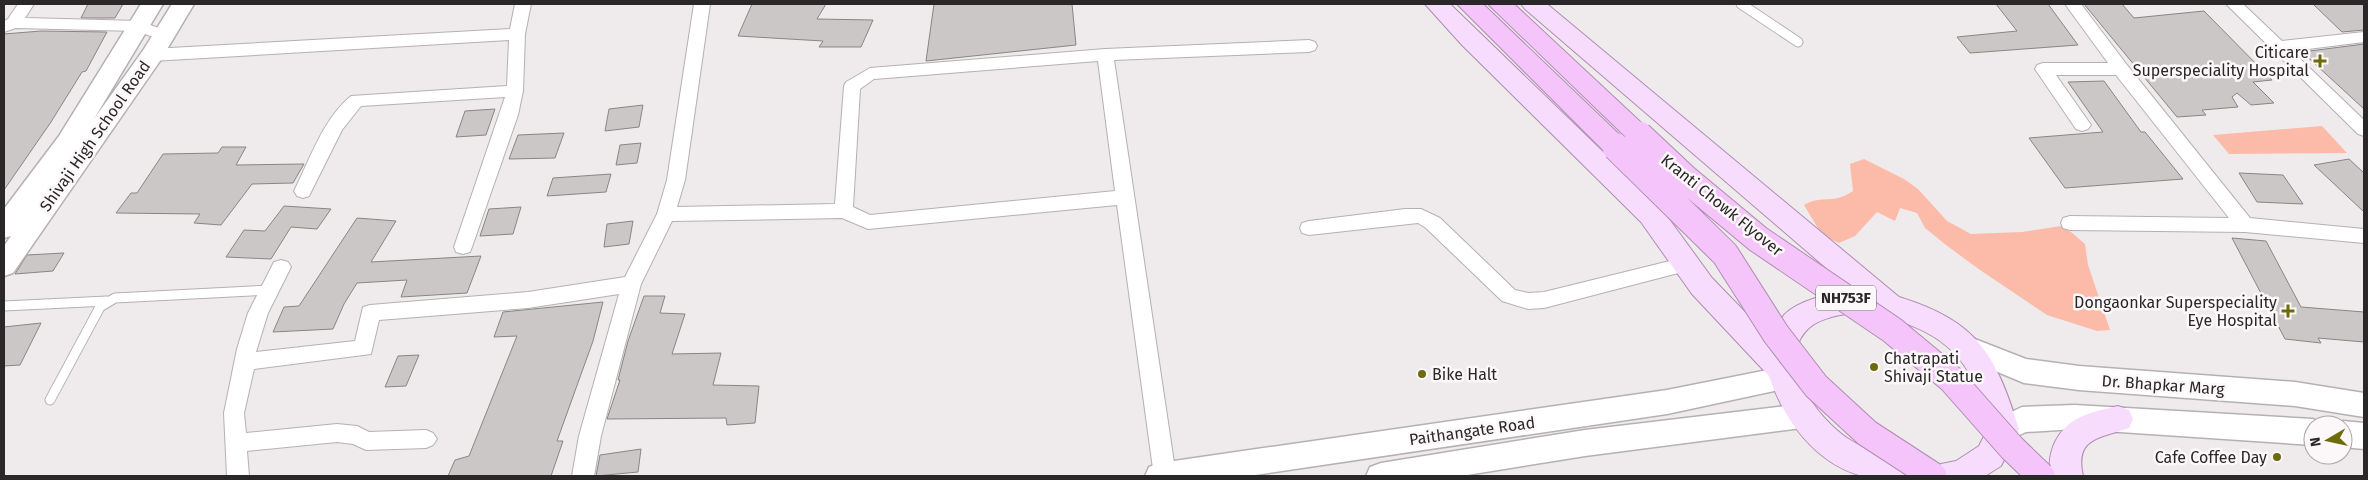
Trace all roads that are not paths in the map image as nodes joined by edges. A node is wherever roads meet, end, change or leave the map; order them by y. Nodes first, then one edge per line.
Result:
1 (26, 4) edge
2 (152, 4) edge
3 (183, 4) edge
4 (523, 4) edge
5 (702, 4) edge
6 (1437, 4) edge
7 (1468, 4) edge
8 (1500, 4) edge
9 (1533, 4) edge
10 (1741, 4) edge
11 (2073, 4) edge
12 (2234, 4) edge
13 (9, 25) edge
14 (139, 26) junction
15 (517, 34) junction
16 (2364, 37) edge
17 (1798, 42) dead end
18 (158, 45) junction
19 (1309, 46) dead end
20 (2278, 47) junction
21 (1105, 55) junction
22 (2121, 69) junction
23 (515, 91) junction
24 (2082, 125) dead end
25 (2364, 130) edge
26 (1627, 141) junction
27 (303, 190) dead end
28 (1125, 197) junction
29 (14, 202) edge
30 (844, 211) junction
31 (666, 214) junction
32 (2070, 223) dead end
33 (2245, 225) junction
34 (4, 228) edge
35 (1309, 228) dead end
36 (2364, 236) edge
37 (463, 248) dead end
38 (1686, 264) junction
39 (4, 266) edge
40 (281, 267) dead end
41 (631, 284) junction
42 (269, 290) junction
43 (107, 301) junction
44 (1890, 305) junction
45 (4, 306) edge
46 (1967, 347) junction
47 (245, 362) junction
48 (1783, 374) junction
49 (50, 400) dead end
50 (2364, 405) edge
51 (1802, 416) junction
52 (2118, 419) junction
53 (2002, 431) junction
54 (2303, 431) edge
55 (426, 438) dead end
56 (236, 443) junction
57 (1885, 473) edge
58 (238, 476) edge
59 (583, 476) edge
60 (1163, 476) edge
61 (1381, 476) edge
62 (1911, 476) edge
63 (1933, 476) edge
64 (1942, 476) edge
65 (2041, 476) edge
66 (2055, 476) edge
67 (2067, 476) edge

1 - 13 street
2 - 14 street, Shivaji High School Road
3 - 18 street, Shivaji High School Road
4 - 15 street
5 - 31 street
6 - 38 main road
7 - 26 highway, Kranti Chowk Flyover / NH753F
8 - 26 highway, Kranti Chowk Flyover / NH753F
9 - 44 main road
10 - 17 lane
11 - 22 street
12 - 20 street
13 - 14 street
14 - 18 street
14 - 29 street, Shivaji High School Road
15 - 18 street
15 - 23 street
16 - 20 street
18 - 39 street, Shivaji High School Road
19 - 21 street
20 - 25 street
21 - 28 street
21 - 30 street
22 - 24 street
22 - 33 street
23 - 27 street
23 - 37 street
26 - 63 highway, Kranti Chowk Flyover / NH753F, bridge
26 - 65 highway, Kranti Chowk Flyover / NH753F, bridge
28 - 30 street
28 - 60 street
29 - 34 street, Shivaji High School Road
30 - 31 street
31 - 41 street
32 - 33 street
33 - 36 street
35 - 38 street
38 - 48 main road
40 - 42 street
41 - 47 street
41 - 59 street
42 - 43 lane
42 - 47 street
43 - 45 lane
43 - 49 lane
44 - 46 main road
44 - 48 main road
46 - 50 street, Dr. Bhapkar Marg
46 - 53 main road
47 - 56 street
48 - 51 main road
48 - 60 street, Paithangate Road
51 - 57 main road
51 - 61 street, Paithangate Road
52 - 53 street
52 - 54 street
52 - 67 main road
53 - 64 main road
53 - 66 main road
55 - 56 street
56 - 58 street
57 - 62 main road

